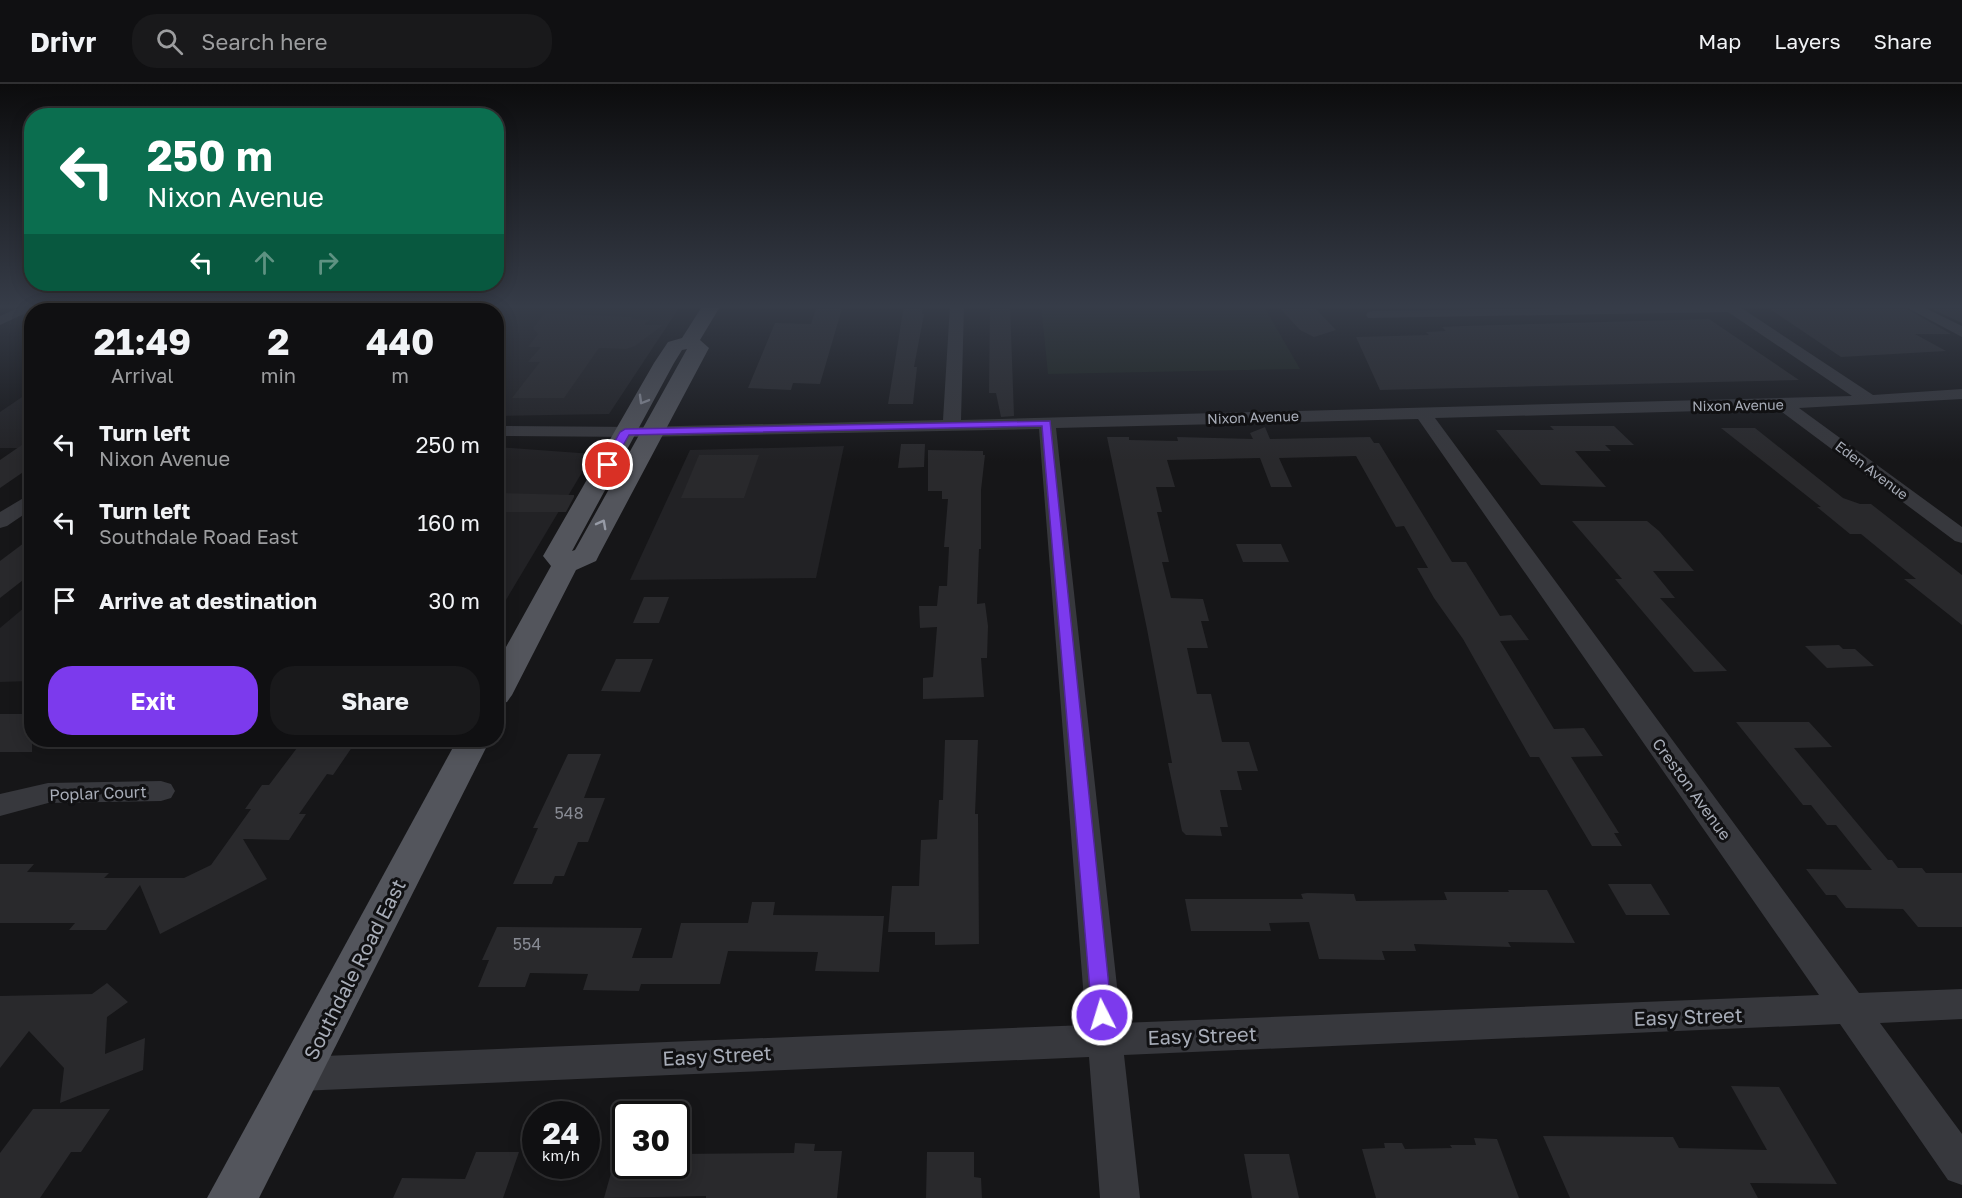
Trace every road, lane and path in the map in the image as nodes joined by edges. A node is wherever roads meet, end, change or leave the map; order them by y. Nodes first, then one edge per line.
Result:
1 (692, 357) edge
2 (954, 357) edge
3 (1805, 357) edge
4 (1962, 394) edge
5 (1869, 400) junction
6 (1782, 404) junction
7 (1422, 412) junction
8 (1047, 423) junction
9 (951, 425) junction
10 (504, 431) edge
11 (638, 432) junction
12 (24, 505) edge
13 (0, 522) edge
14 (1962, 537) edge
15 (504, 680) edge
16 (469, 747) edge
17 (161, 791) dead end
18 (0, 805) edge
19 (1962, 1004) edge
20 (1850, 1010) junction
21 (1104, 1038) junction
22 (299, 1074) junction
23 (1962, 1166) edge
24 (232, 1198) edge
25 (1120, 1198) edge

1 - 11 main road
2 - 9 street
3 - 5 street
4 - 5 street, Nixon Avenue
5 - 6 street, Nixon Avenue
6 - 7 street, Nixon Avenue
6 - 14 street, Eden Avenue
7 - 8 street, Nixon Avenue
7 - 20 street, Creston Avenue
8 - 9 street, Nixon Avenue
8 - 21 street
9 - 11 street, Nixon Avenue
10 - 11 street, Nixon Avenue
11 - 15 main road
12 - 13 street
16 - 22 main road, Southdale Road East
17 - 18 street, Poplar Court
19 - 20 street, Easy Street
20 - 21 street, Easy Street
20 - 23 street, Creston Avenue
21 - 22 street, Easy Street
21 - 25 street
22 - 24 main road, Southdale Road East

